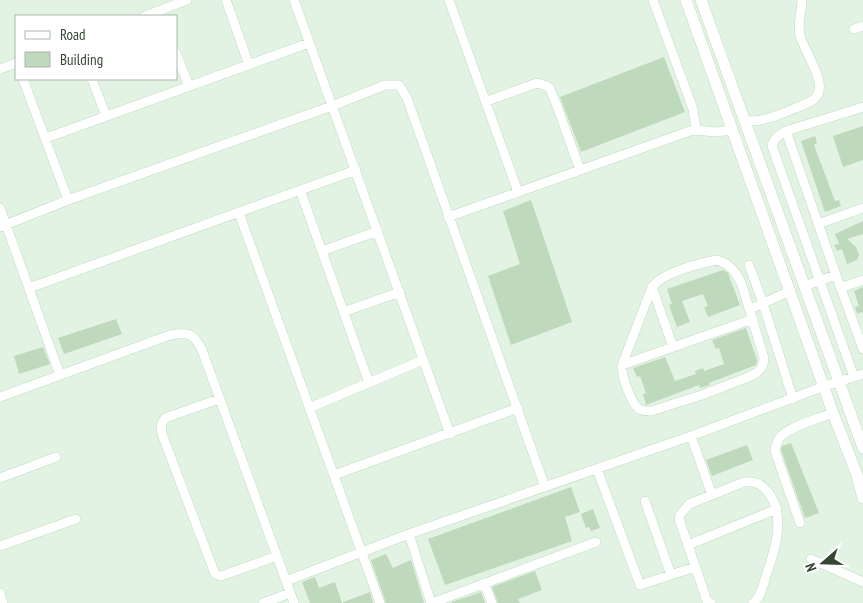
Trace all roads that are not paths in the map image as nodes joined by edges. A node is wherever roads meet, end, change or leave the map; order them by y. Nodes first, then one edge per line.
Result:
1 (187, 0) edge
2 (226, 0) edge
3 (294, 0) edge
4 (449, 0) edge
5 (653, 0) edge
6 (686, 0) edge
7 (701, 0) edge
8 (802, 0) edge
9 (162, 13) edge
10 (863, 26) edge
11 (854, 29) dead end
12 (309, 43) junction
13 (178, 58) edge
14 (15, 63) edge
15 (249, 65) junction
16 (0, 68) edge
17 (24, 80) edge
18 (92, 80) edge
19 (188, 86) junction
20 (486, 101) junction
21 (332, 106) junction
22 (863, 107) edge
23 (106, 116) junction
24 (744, 121) junction
25 (696, 130) junction
26 (733, 130) junction
27 (786, 131) junction
28 (46, 138) junction
29 (356, 170) junction
30 (580, 170) junction
31 (300, 190) junction
32 (518, 192) junction
33 (68, 200) junction
34 (0, 208) edge
35 (863, 208) edge
36 (239, 213) junction
37 (448, 217) junction
38 (818, 224) junction
39 (3, 226) edge
40 (378, 231) junction
41 (322, 251) junction
42 (748, 265) dead end
43 (836, 275) junction
44 (820, 280) junction
45 (863, 280) edge
46 (804, 286) junction
47 (652, 287) junction
48 (29, 288) junction
49 (840, 288) junction
50 (790, 291) junction
51 (400, 292) junction
52 (763, 303) junction
53 (750, 309) junction
54 (344, 312) junction
55 (753, 319) junction
56 (672, 347) junction
57 (863, 349) edge
58 (423, 360) junction
59 (622, 365) junction
60 (60, 375) junction
61 (858, 375) edge
62 (839, 382) junction
63 (369, 383) junction
64 (825, 386) junction
65 (0, 397) edge
66 (220, 399) junction
67 (793, 399) junction
68 (309, 408) junction
69 (518, 408) junction
70 (833, 413) junction
71 (450, 434) junction
72 (691, 436) junction
73 (863, 448) edge
74 (56, 457) dead end
75 (597, 469) junction
76 (859, 472) edge
77 (334, 475) junction
78 (0, 478) edge
79 (545, 487) junction
80 (712, 494) junction
81 (863, 498) edge
82 (645, 501) dead end
83 (776, 509) junction
84 (76, 519) dead end
85 (800, 523) dead end
86 (409, 534) junction
87 (596, 542) dead end
88 (688, 545) junction
89 (0, 546) edge
90 (363, 552) junction
91 (276, 556) junction
92 (811, 559) dead end
93 (695, 567) junction
94 (671, 575) junction
95 (286, 581) junction
96 (863, 582) edge
97 (484, 583) junction
98 (0, 593) edge
99 (290, 593) junction
100 (3, 603) edge
101 (263, 603) edge
102 (294, 603) edge
103 (380, 603) edge
104 (432, 603) edge
105 (492, 603) edge
106 (711, 603) edge
107 (753, 603) edge

1 - 9 street
2 - 15 street
3 - 12 street
4 - 20 street
5 - 25 street
6 - 26 street
7 - 24 street
8 - 24 street
10 - 11 street
12 - 15 street
12 - 21 street
13 - 19 street
14 - 16 street
15 - 19 street
17 - 28 street
18 - 23 street
19 - 23 street
20 - 30 street
20 - 32 street
21 - 29 street
21 - 33 street
21 - 37 street
22 - 27 street
23 - 28 street
24 - 46 street
25 - 26 street
25 - 30 street
26 - 50 street
27 - 38 street
27 - 44 street
28 - 33 street
29 - 31 street
29 - 40 street
30 - 32 street
31 - 36 street
31 - 41 street
32 - 37 street
33 - 39 street
34 - 39 street
35 - 38 street
36 - 48 street
36 - 68 street
37 - 69 street
38 - 43 street
39 - 48 street
40 - 41 street
40 - 51 street
41 - 54 street
42 - 52 street
43 - 44 street
43 - 49 street
44 - 46 street
44 - 61 street
45 - 49 street
46 - 62 street
47 - 53 street
47 - 56 street
47 - 59 street
48 - 60 street
49 - 57 street
50 - 52 street
50 - 64 street
51 - 54 street
51 - 58 street
52 - 53 street
52 - 67 street
53 - 55 street
54 - 63 street
55 - 56 street
55 - 59 street
56 - 59 street
58 - 63 street
58 - 71 street
60 - 65 street
60 - 66 street
61 - 62 street
62 - 64 street
62 - 73 street
63 - 68 street
64 - 67 street
64 - 70 street
66 - 91 street
66 - 91 street
67 - 72 street
68 - 77 street
69 - 71 street
69 - 79 street
70 - 76 street
70 - 85 street
71 - 77 street
72 - 75 street
72 - 80 street
74 - 78 street
75 - 79 street
75 - 94 street
76 - 81 street
77 - 90 street
79 - 86 street
80 - 83 street
80 - 88 street
82 - 94 street
83 - 88 street
83 - 107 street
84 - 89 street
86 - 90 street
86 - 104 street
87 - 97 street
88 - 93 street
90 - 95 street
90 - 103 street
91 - 95 street
92 - 96 street
93 - 94 street
93 - 106 street
95 - 99 street
97 - 104 street
97 - 105 street
98 - 100 street
99 - 101 street
99 - 102 street

